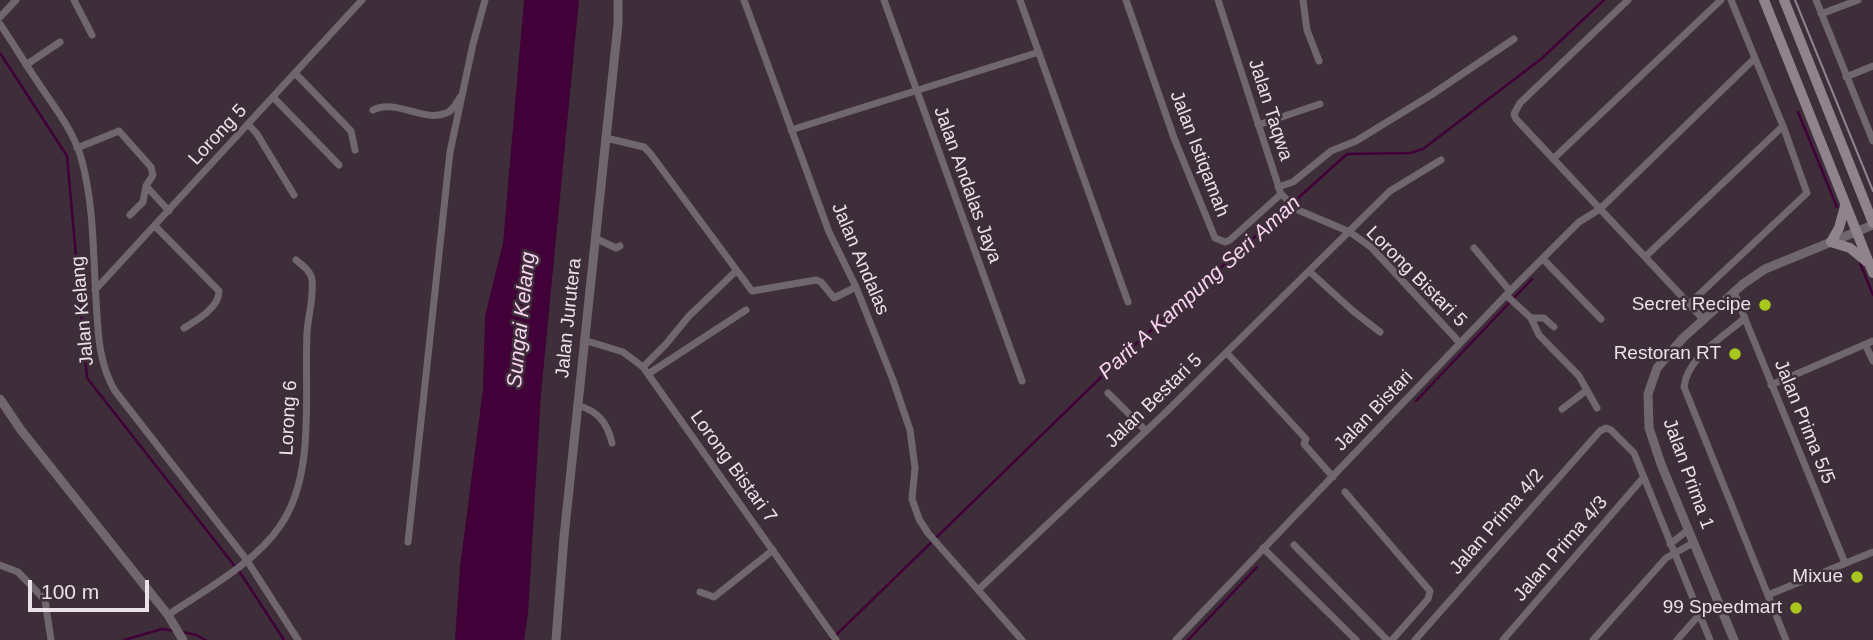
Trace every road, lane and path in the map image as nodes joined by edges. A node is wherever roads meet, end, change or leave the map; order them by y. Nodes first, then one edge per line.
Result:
1 (16, 0) edge
2 (74, 0) edge
3 (362, 0) edge
4 (485, 0) edge
5 (618, 0) edge
6 (744, 0) edge
7 (884, 0) edge
8 (1020, 0) edge
9 (1126, 0) edge
10 (1218, 0) edge
11 (1303, 0) edge
12 (1628, 0) edge
13 (1721, 0) edge
14 (1731, 0) edge
15 (1764, 0) edge
16 (1784, 0) edge
17 (1816, 0) edge
18 (1858, 0) edge
19 (1821, 14) junction
20 (0, 17) edge
21 (0, 24) edge
22 (92, 35) dead end
23 (1514, 39) dead end
24 (60, 41) dead end
25 (1039, 52) junction
26 (1754, 59) junction
27 (1319, 61) dead end
28 (26, 65) junction
29 (1873, 66) edge
30 (296, 74) junction
31 (1846, 77) junction
32 (916, 91) junction
33 (463, 94) junction
34 (274, 98) junction
35 (1320, 104) dead end
36 (373, 110) dead end
37 (248, 125) junction
38 (1258, 125) junction
39 (1783, 127) junction
40 (791, 130) junction
41 (606, 138) junction
42 (1873, 139) edge
43 (77, 148) junction
44 (355, 150) dead end
45 (1553, 159) junction
46 (1441, 160) dead end
47 (339, 165) dead end
48 (146, 186) junction
49 (1280, 190) junction
50 (294, 195) dead end
51 (1845, 206) junction
52 (1600, 209) junction
53 (169, 211) junction
54 (130, 215) dead end
55 (1873, 224) edge
56 (155, 226) junction
57 (1855, 231) junction
58 (1350, 232) junction
59 (595, 238) junction
60 (1831, 242) junction
61 (620, 246) dead end
62 (1474, 248) dead end
63 (1645, 257) junction
64 (1543, 259) junction
65 (296, 260) dead end
66 (1871, 269) edge
67 (736, 271) junction
68 (1309, 271) junction
69 (856, 287) junction
70 (95, 290) junction
71 (1734, 292) junction
72 (1510, 297) junction
73 (1128, 302) dead end
74 (1689, 304) junction
75 (746, 310) dead end
76 (1531, 318) junction
77 (1745, 318) junction
78 (1601, 319) dead end
79 (1703, 319) junction
80 (1554, 327) dead end
81 (184, 328) dead end
82 (1380, 331) dead end
83 (584, 340) junction
84 (1460, 344) junction
85 (1871, 345) edge
86 (1227, 353) junction
87 (1873, 361) edge
88 (643, 367) junction
89 (648, 374) junction
90 (1022, 381) dead end
91 (1772, 384) junction
92 (1587, 390) junction
93 (1108, 393) dead end
94 (0, 399) edge
95 (577, 405) junction
96 (1597, 408) dead end
97 (1562, 410) dead end
98 (1146, 431) junction
99 (612, 443) dead end
100 (1333, 477) junction
101 (1643, 478) junction
102 (1345, 492) dead end
103 (1688, 530) junction
104 (408, 542) dead end
105 (1671, 542) junction
106 (1693, 543) junction
107 (1294, 545) dead end
108 (1263, 548) junction
109 (773, 550) junction
110 (1873, 552) edge
111 (1675, 553) junction
112 (1666, 558) junction
113 (244, 562) junction
114 (1845, 563) junction
115 (0, 565) edge
116 (978, 590) junction
117 (700, 592) dead end
118 (1768, 595) junction
119 (168, 615) junction
120 (1699, 615) junction
121 (179, 634) edge
122 (51, 640) edge
123 (298, 640) edge
124 (556, 640) edge
125 (836, 640) edge
126 (1022, 640) edge
127 (1176, 640) edge
128 (1356, 640) edge
129 (1390, 640) edge
130 (1415, 640) edge
131 (1503, 640) edge
132 (1593, 640) edge
133 (1678, 640) edge
134 (1710, 640) edge
135 (1734, 640) edge
136 (1786, 640) edge

1 - 20 street
2 - 22 street
3 - 30 street, Lorong 5
4 - 33 street
5 - 41 street, Jalan Jurutera
6 - 40 street, Jalan Andalas
7 - 32 street, Jalan Andalas Jaya
8 - 25 street
9 - 49 street, Jalan Istiqamah
10 - 38 street, Jalan Taqwa
11 - 27 street
12 - 45 street
13 - 45 street
14 - 26 street
15 - 51 main road
16 - 55 main road
17 - 19 street
18 - 19 street
19 - 31 street
21 - 28 street, Jalan Kelang
23 - 49 street, Jalan Istiqamah
24 - 28 street
25 - 32 street
25 - 73 street
26 - 39 street
26 - 52 street, Jalan Bistari
28 - 43 street, Jalan Kelang
29 - 31 street
30 - 34 street, Lorong 5
30 - 44 street
31 - 42 street
32 - 40 street
32 - 90 street, Jalan Andalas Jaya
33 - 36 street
33 - 104 street
34 - 37 street, Lorong 5
34 - 47 street
35 - 38 street
37 - 50 street
37 - 53 street, Lorong 5
38 - 49 street, Jalan Taqwa
39 - 63 street
39 - 74 street
40 - 69 street, Jalan Andalas
41 - 59 street, Jalan Jurutera
41 - 67 street
43 - 48 street
43 - 70 street, Jalan Kelang
45 - 52 street
46 - 58 street, Jalan Bestari 5
48 - 53 street
48 - 54 street
49 - 58 street, Jalan Taqwa
51 - 57 main road
51 - 60 main road
52 - 63 street
52 - 64 street, Jalan Bistari
53 - 56 street, Lorong 5
55 - 57 street, Jalan Prima 1
56 - 70 street, Lorong 5
56 - 81 street
57 - 60 street, Jalan Prima 1
57 - 66 main road
58 - 68 street, Jalan Bestari 5
58 - 84 street, Lorong Bistari 5
59 - 61 street
59 - 83 street, Jalan Jurutera
60 - 66 main road
60 - 71 street, Jalan Prima 1
62 - 72 street
63 - 74 street
64 - 72 street, Jalan Bistari
64 - 78 street
65 - 113 street, Lorong 6
67 - 69 street
67 - 88 street
68 - 82 street
68 - 86 street, Jalan Bestari 5
69 - 116 street, Jalan Andalas
70 - 113 street, Jalan Kelang
71 - 77 street, Jalan Prima 5/5
71 - 79 street, Jalan Prima 1
72 - 76 street
72 - 84 street, Jalan Bistari
74 - 79 street
75 - 89 street
76 - 80 street
76 - 92 street
77 - 91 street, Jalan Prima 5/5
77 - 118 street
79 - 103 street, Jalan Prima 1
83 - 88 street, Lorong Bistari 7
83 - 95 street, Jalan Jurutera
84 - 100 street, Jalan Bistari
85 - 87 street
85 - 91 street
86 - 98 street, Jalan Bestari 5
86 - 100 street
88 - 89 street, Lorong Bistari 7
89 - 109 street, Lorong Bistari 7
91 - 114 street, Jalan Prima 5/5
92 - 96 street
92 - 97 street
93 - 98 street
94 - 119 street
95 - 99 street
95 - 124 street, Jalan Jurutera
98 - 116 street, Jalan Bestari 5
100 - 108 street, Jalan Bistari
101 - 105 street
101 - 130 street, Jalan Prima 4/2
101 - 131 street, Jalan Prima 4/3
102 - 129 street
103 - 105 street
103 - 106 street, Jalan Prima 1
105 - 111 street
105 - 112 street
106 - 111 street
106 - 135 street, Jalan Prima 1
107 - 129 street
108 - 127 street, Jalan Bistari
108 - 128 street
109 - 117 street
109 - 125 street, Lorong Bistari 7
110 - 114 street
111 - 112 street
111 - 120 street
112 - 132 street
113 - 119 street, Lorong 6
113 - 123 street, Jalan Kelang
114 - 118 street
115 - 122 street
116 - 126 street, Jalan Andalas
118 - 136 street
119 - 121 street
120 - 133 street
120 - 134 street

